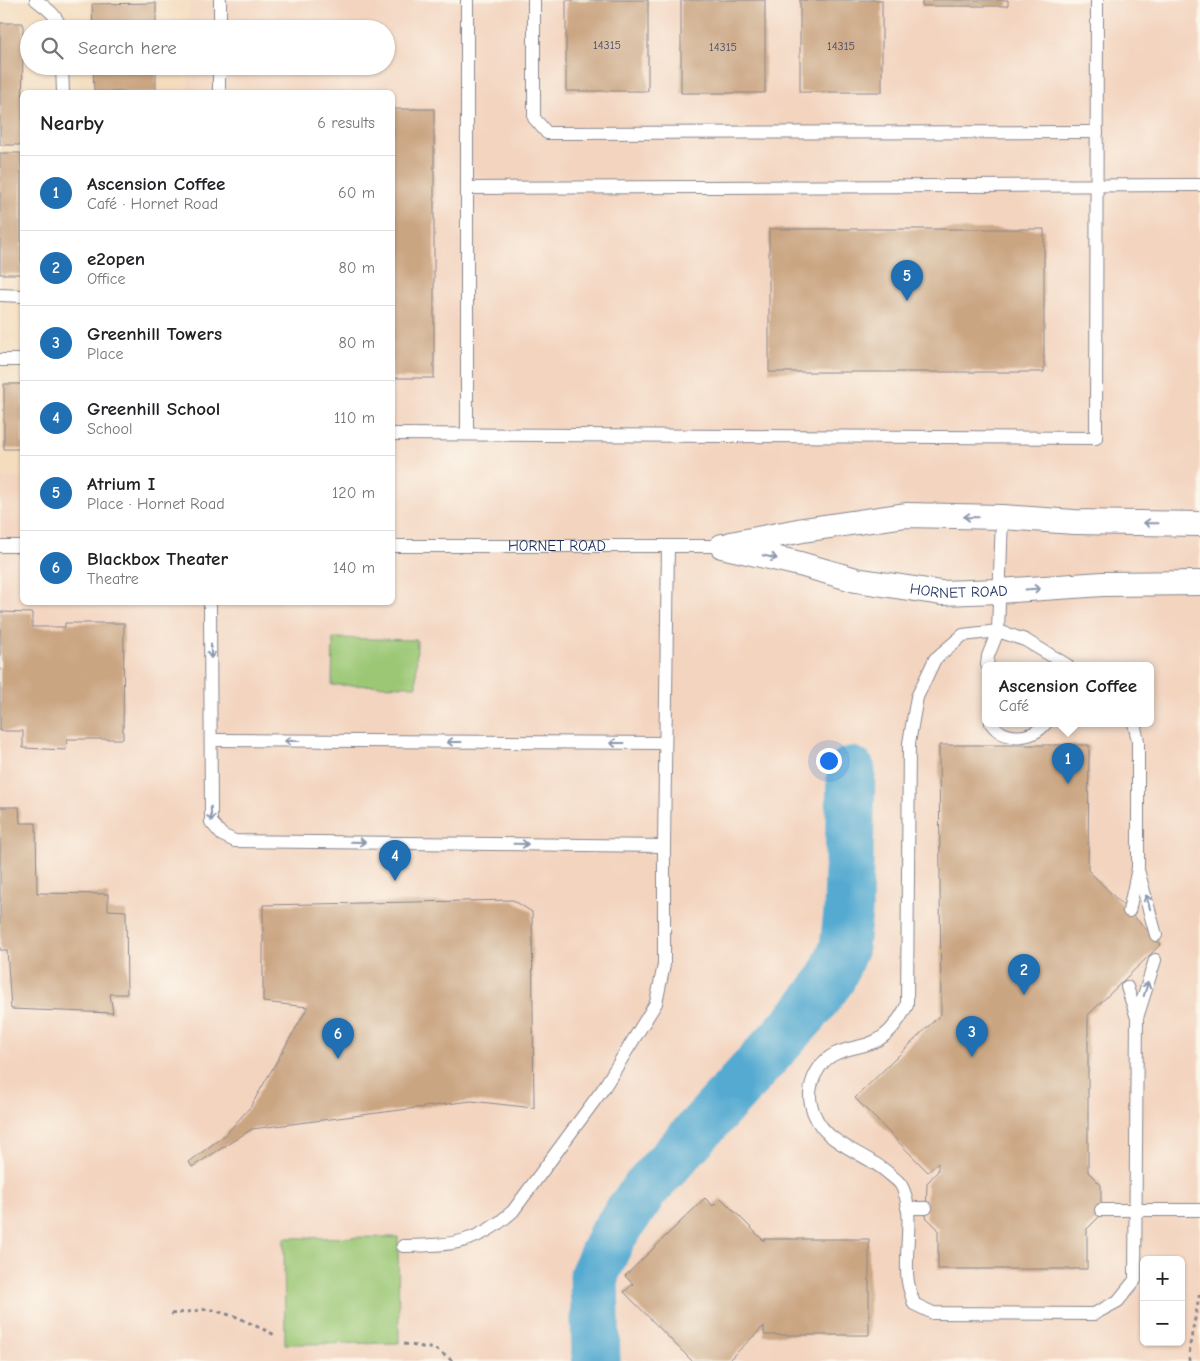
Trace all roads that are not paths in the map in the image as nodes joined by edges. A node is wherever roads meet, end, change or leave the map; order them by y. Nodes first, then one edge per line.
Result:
1 (36, 0) edge
2 (220, 0) edge
3 (467, 0) edge
4 (534, 0) edge
5 (1097, 0) edge
6 (57, 20) edge
7 (220, 20) edge
8 (62, 75) edge
9 (219, 75) edge
10 (63, 90) edge
11 (219, 90) edge
12 (1097, 132) junction
13 (1200, 184) edge
14 (1097, 185) junction
15 (468, 188) junction
16 (0, 295) edge
17 (20, 296) edge
18 (0, 360) edge
19 (20, 360) edge
20 (395, 434) edge
21 (467, 434) junction
22 (1002, 517) junction
23 (1200, 524) edge
24 (0, 546) edge
25 (20, 546) edge
26 (395, 546) edge
27 (668, 546) junction
28 (722, 546) junction
29 (1200, 583) edge
30 (999, 591) junction
31 (210, 605) edge
32 (998, 631) junction
33 (988, 662) edge
34 (1062, 662) edge
35 (995, 727) edge
36 (1042, 727) edge
37 (1135, 727) edge
38 (211, 740) junction
39 (665, 743) junction
40 (664, 846) junction
41 (1138, 868) junction
42 (1129, 911) dead end
43 (1156, 935) dead end
44 (1155, 960) dead end
45 (1128, 987) dead end
46 (1137, 1018) junction
47 (907, 1208) junction
48 (926, 1208) dead end
49 (1101, 1210) dead end
50 (1136, 1210) junction
51 (1200, 1210) edge
52 (403, 1246) dead end

1 - 6 lane
2 - 7 lane
3 - 15 lane
4 - 12 lane
5 - 12 lane
8 - 10 lane
9 - 11 lane
12 - 14 lane
13 - 14 lane
14 - 15 lane
14 - 21 lane
15 - 21 lane
16 - 17 lane
18 - 19 lane
20 - 21 lane
23 -> 22 street, HORNET ROAD
22 -> 28 street, HORNET ROAD
22 - 30 lane
24 - 25 lane
26 - 27 lane, HORNET ROAD
27 - 28 lane, HORNET ROAD
27 - 39 lane
28 -> 30 street, HORNET ROAD
30 -> 29 street, HORNET ROAD
30 - 32 lane
31 -> 38 lane
32 - 33 lane
32 - 34 lane
32 - 47 lane
35 - 36 lane
37 - 41 lane
39 -> 38 lane
38 -> 40 lane
39 - 40 lane
40 - 52 lane
41 - 42 lane
43 -> 41 lane
46 -> 44 lane
45 - 46 lane
46 - 50 lane
47 - 48 lane
47 - 50 lane
49 - 50 lane
50 - 51 lane

